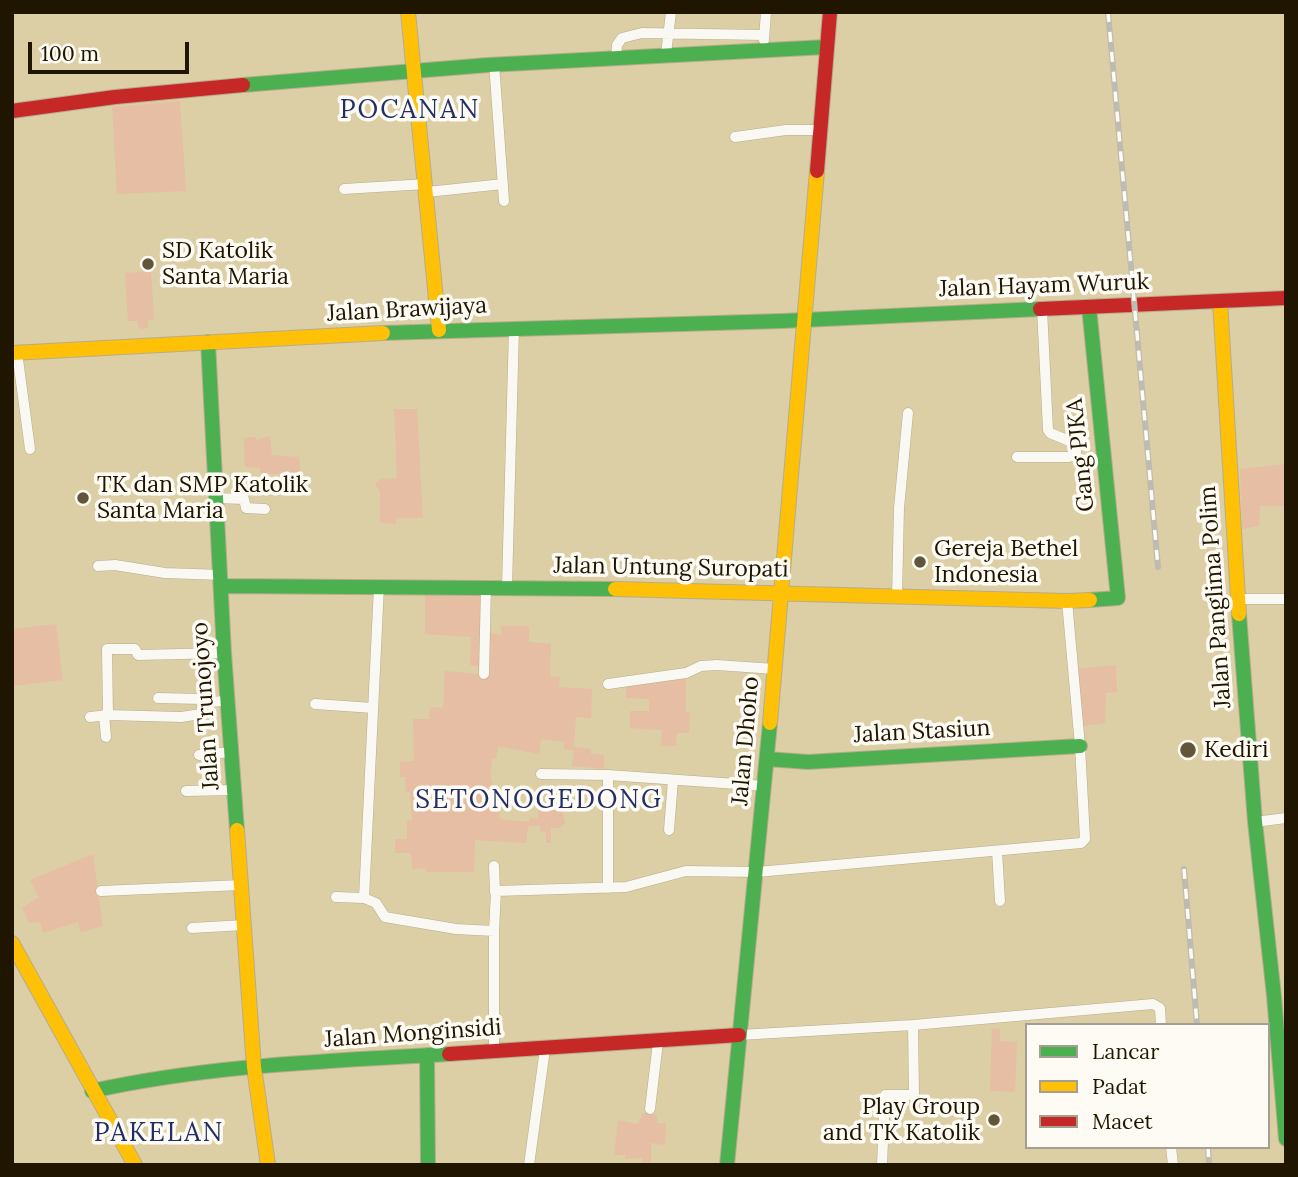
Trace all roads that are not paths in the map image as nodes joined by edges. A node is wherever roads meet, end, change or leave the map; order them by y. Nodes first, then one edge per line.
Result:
1 (408, 12) edge
2 (671, 12) edge
3 (766, 12) edge
4 (830, 12) edge
5 (668, 33) junction
6 (764, 43) junction
7 (826, 47) junction
8 (666, 54) junction
9 (616, 57) junction
10 (494, 63) junction
11 (414, 69) junction
12 (12, 111) edge
13 (819, 130) junction
14 (735, 137) dead end
15 (503, 184) junction
16 (344, 188) dead end
17 (426, 188) junction
18 (504, 201) dead end
19 (1286, 298) edge
20 (1220, 301) junction
21 (1089, 307) junction
22 (1042, 309) junction
23 (803, 320) junction
24 (514, 328) junction
25 (439, 330) junction
26 (208, 342) junction
27 (15, 352) edge
28 (908, 413) dead end
29 (30, 449) dead end
30 (1017, 457) dead end
31 (216, 498) junction
32 (265, 509) dead end
33 (98, 566) dead end
34 (222, 580) junction
35 (379, 586) junction
36 (485, 587) junction
37 (507, 587) junction
38 (782, 594) junction
39 (897, 596) junction
40 (1118, 598) joint
41 (1238, 599) junction
42 (1286, 599) edge
43 (1067, 601) junction
44 (224, 653) junction
45 (775, 669) junction
46 (484, 674) dead end
47 (608, 684) dead end
48 (158, 698) dead end
49 (203, 701) junction
50 (228, 701) junction
51 (315, 704) dead end
52 (373, 708) junction
53 (106, 715) junction
54 (90, 717) dead end
55 (106, 737) dead end
56 (1080, 746) junction
57 (231, 752) junction
58 (199, 755) dead end
59 (767, 759) junction
60 (541, 774) dead end
61 (608, 775) junction
62 (673, 780) junction
63 (765, 786) junction
64 (234, 790) junction
65 (186, 792) dead end
66 (1286, 818) edge
67 (1255, 822) junction
68 (669, 830) dead end
69 (997, 851) junction
70 (494, 866) dead end
71 (757, 872) junction
72 (241, 885) junction
73 (608, 888) junction
74 (101, 891) dead end
75 (495, 892) junction
76 (336, 897) dead end
77 (364, 898) junction
78 (1000, 901) dead end
79 (244, 925) junction
80 (192, 928) dead end
81 (494, 931) junction
82 (12, 943) edge
83 (1280, 996) edge
84 (1161, 1023) edge
85 (913, 1025) junction
86 (739, 1035) junction
87 (659, 1042) junction
88 (545, 1049) junction
89 (494, 1051) junction
90 (427, 1055) junction
91 (254, 1067) junction
92 (92, 1091) junction
93 (650, 1109) dead end
94 (1286, 1139) edge
95 (135, 1165) edge
96 (268, 1165) edge
97 (428, 1165) edge
98 (529, 1165) edge
99 (727, 1165) edge
100 (882, 1165) edge

1 - 11 street
2 - 5 street
3 - 6 street
4 - 7 street, Jalan Dhoho
5 - 6 street
5 - 8 street
5 - 9 street
6 - 7 street
6 - 8 street
7 - 13 street, Jalan Dhoho
8 - 9 street
9 - 10 street
10 - 11 street
10 - 15 street
11 - 12 street
11 - 17 street
13 - 14 street
13 - 23 street, Jalan Dhoho
15 - 17 street
15 - 18 street
16 - 17 street
17 - 25 street
19 - 20 street, Jalan Hayam Wuruk
20 - 21 street, Jalan Hayam Wuruk
20 - 41 street, Jalan Panglima Polim
21 - 22 street, Jalan Hayam Wuruk
21 - 40 street, Gang PJKA
22 - 23 street, Jalan Hayam Wuruk
22 - 30 street
23 - 24 street, Jalan Brawijaya
23 - 38 street, Jalan Dhoho
24 - 25 street, Jalan Brawijaya
24 - 37 street
25 - 26 street, Jalan Brawijaya
26 - 27 street, Jalan Brawijaya
26 - 31 street, Jalan Trunojoyo
27 - 29 street
28 - 39 street
31 - 32 street
31 - 34 street, Jalan Trunojoyo
33 - 34 street
34 - 35 street, Jalan Untung Suropati
34 - 44 street, Jalan Trunojoyo
35 - 36 street, Jalan Untung Suropati
35 - 52 street
36 - 37 street, Jalan Untung Suropati
36 - 46 street
37 - 38 street, Jalan Untung Suropati
38 - 39 street, Jalan Untung Suropati
38 - 45 street, Jalan Dhoho
39 - 43 street, Jalan Untung Suropati
40 - 43 street, Jalan Untung Suropati
41 - 42 street
41 - 67 street, Jalan Panglima Polim
43 - 56 street
44 - 50 street, Jalan Trunojoyo
44 - 53 street
45 - 47 street
45 - 59 street, Jalan Dhoho
48 - 49 street
49 - 50 street
49 - 53 street
50 - 57 street, Jalan Trunojoyo
51 - 52 street
52 - 77 street
53 - 54 street
53 - 55 street
56 - 59 street, Jalan Stasiun
56 - 69 street
57 - 58 street
57 - 64 street, Jalan Trunojoyo
59 - 63 street, Jalan Dhoho
60 - 61 street
61 - 62 street
61 - 73 street
62 - 63 street
62 - 68 street
63 - 71 street, Jalan Dhoho
64 - 65 street
64 - 72 street, Jalan Trunojoyo
66 - 67 street
67 - 83 street, Jalan Panglima Polim
69 - 71 street
69 - 78 street
70 - 75 street
71 - 73 street
71 - 86 street, Jalan Dhoho
72 - 74 street
72 - 79 street, Jalan Trunojoyo
73 - 75 street
75 - 81 street
76 - 77 street
77 - 81 street
79 - 80 street
79 - 91 street, Jalan Trunojoyo
81 - 89 street
82 - 92 street
83 - 94 street, Jalan Panglima Polim
84 - 85 street
85 - 86 street
85 - 100 street
86 - 87 street, Jalan Monginsidi
86 - 99 street, Jalan Dhoho
87 - 88 street, Jalan Monginsidi
87 - 93 street
88 - 89 street, Jalan Monginsidi
88 - 98 street
89 - 90 street, Jalan Monginsidi
90 - 91 street, Jalan Monginsidi
90 - 97 street
91 - 92 street, Jalan Monginsidi
91 - 96 street, Jalan Trunojoyo
92 - 95 street

